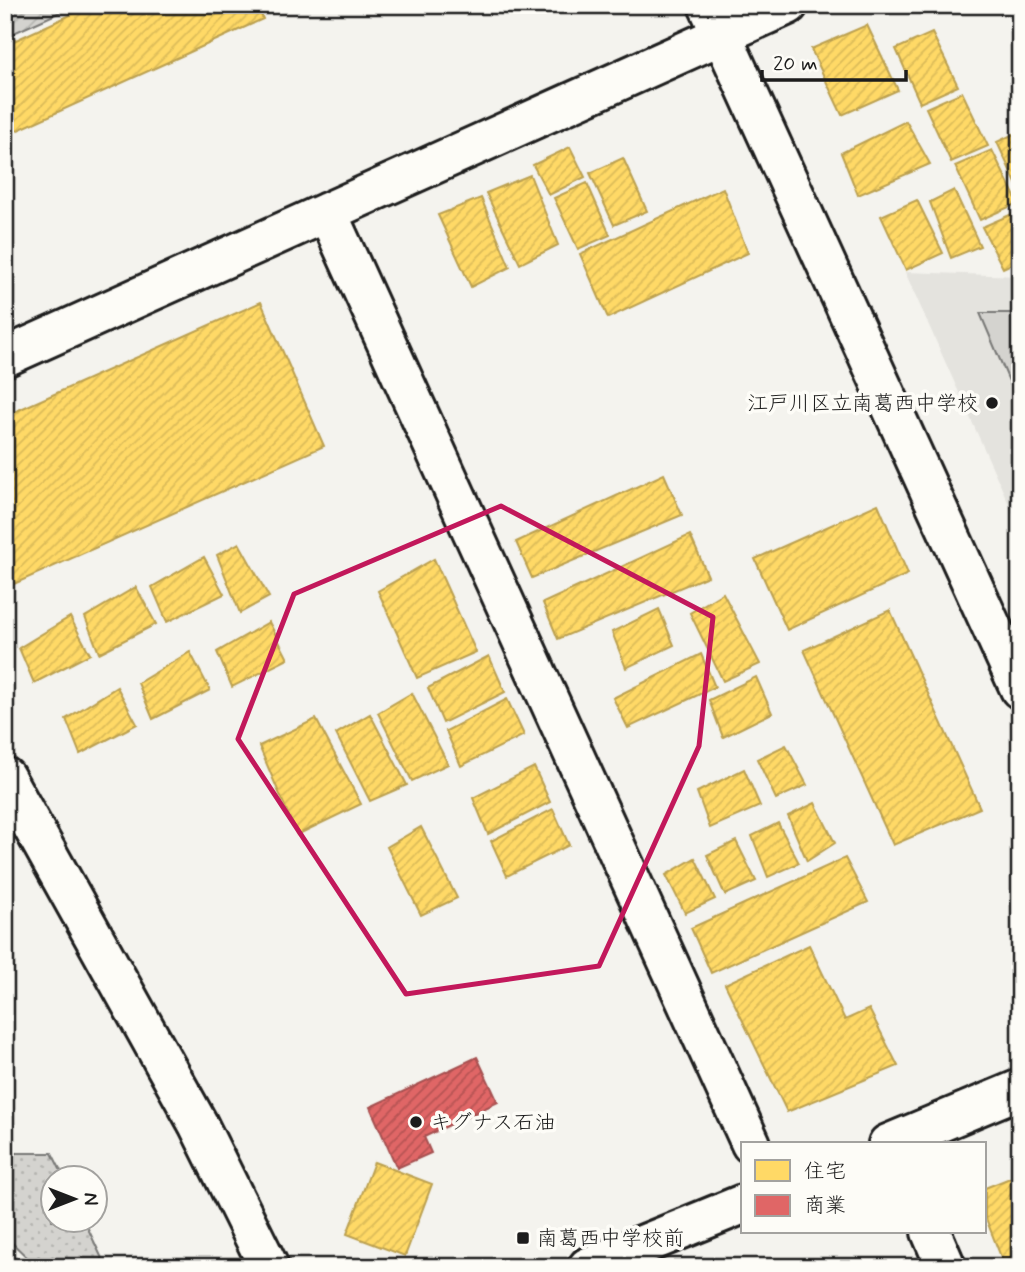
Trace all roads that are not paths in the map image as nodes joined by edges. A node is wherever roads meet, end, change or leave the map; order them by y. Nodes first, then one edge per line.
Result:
1 (788, 5) edge
2 (715, 20) edge
3 (327, 212) junction
4 (5, 357) edge
5 (1020, 689) edge
6 (5, 777) edge
7 (1020, 1089) edge
8 (750, 1142) edge
9 (895, 1142) edge
10 (741, 1205) edge
11 (933, 1234) edge
12 (269, 1267) edge
13 (588, 1267) edge
14 (946, 1267) edge

1 - 2 street
2 - 3 street
2 - 5 street
3 - 4 street
3 - 8 street
6 - 12 street
7 - 9 street
10 - 13 street
11 - 14 street

